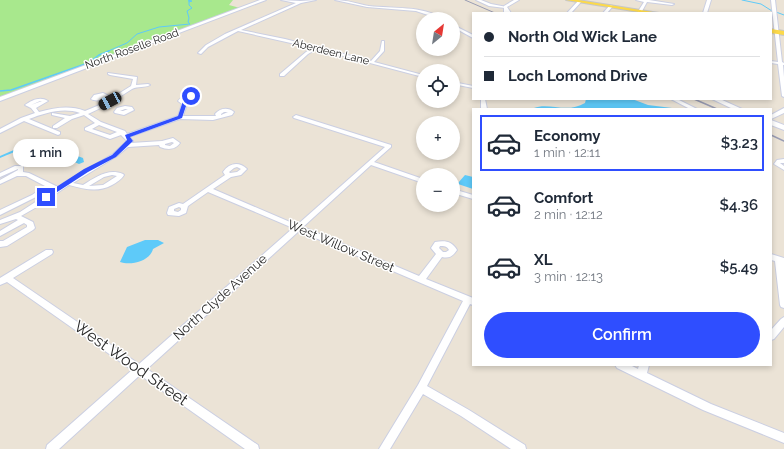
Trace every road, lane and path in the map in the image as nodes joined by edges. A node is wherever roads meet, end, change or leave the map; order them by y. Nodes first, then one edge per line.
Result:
1 (264, 0) edge
2 (283, 0) edge
3 (314, 0) edge
4 (337, 0) edge
5 (345, 0) edge
6 (478, 0) edge
7 (517, 0) edge
8 (568, 0) edge
9 (638, 0) edge
10 (709, 0) edge
11 (773, 0) edge
12 (647, 1) edge
13 (300, 2) junction
14 (579, 2) junction
15 (672, 4) dead end
16 (611, 6) junction
17 (505, 7) junction
18 (424, 12) edge
19 (508, 12) edge
20 (570, 12) edge
21 (606, 12) edge
22 (639, 12) edge
23 (705, 12) edge
24 (238, 30) junction
25 (460, 30) edge
26 (773, 30) edge
27 (784, 32) edge
28 (472, 36) edge
29 (383, 42) dead end
30 (315, 49) junction
31 (200, 53) dead end
32 (372, 62) junction
33 (772, 62) edge
34 (782, 64) edge
35 (110, 74) dead end
36 (416, 74) edge
37 (282, 75) dead end
38 (460, 84) edge
39 (148, 85) dead end
40 (133, 86) junction
41 (472, 87) edge
42 (784, 96) edge
43 (106, 97) dead end
44 (118, 97) junction
45 (0, 98) edge
46 (675, 100) edge
47 (717, 100) edge
48 (185, 102) dead end
49 (102, 106) junction
50 (33, 107) dead end
51 (692, 108) edge
52 (737, 108) edge
53 (784, 110) edge
54 (116, 112) dead end
55 (84, 113) junction
56 (38, 114) junction
57 (54, 114) dead end
58 (219, 116) dead end
59 (71, 117) junction
60 (180, 117) junction
61 (296, 117) dead end
62 (772, 118) edge
63 (23, 119) junction
64 (772, 122) edge
65 (100, 123) junction
66 (55, 127) dead end
67 (784, 128) edge
68 (0, 131) edge
69 (58, 133) dead end
70 (124, 134) junction
71 (162, 144) dead end
72 (127, 145) junction
73 (784, 161) edge
74 (370, 163) junction
75 (784, 168) edge
76 (17, 174) junction
77 (0, 175) edge
78 (230, 175) dead end
79 (416, 179) edge
80 (0, 182) edge
81 (67, 183) junction
82 (49, 186) junction
83 (84, 187) junction
84 (57, 189) junction
85 (209, 190) junction
86 (460, 193) edge
87 (472, 197) edge
88 (184, 206) dead end
89 (0, 213) edge
90 (16, 216) junction
91 (24, 220) junction
92 (1, 221) edge
93 (297, 227) junction
94 (0, 234) edge
95 (0, 244) edge
96 (49, 252) dead end
97 (440, 254) dead end
98 (778, 259) edge
99 (421, 279) junction
100 (4, 280) edge
101 (470, 301) edge
102 (784, 305) edge
103 (784, 320) edge
104 (772, 335) edge
105 (622, 366) edge
106 (644, 366) edge
107 (140, 369) junction
108 (642, 376) junction
109 (421, 388) junction
110 (784, 438) edge
111 (50, 449) edge
112 (254, 449) edge
113 (384, 449) edge
114 (521, 449) edge

1 - 45 main road, North Roselle Road
2 - 13 street
3 - 13 street
4 - 5 street
5 - 18 street
6 - 17 street
7 - 17 street
8 - 14 main road
9 - 12 street
10 - 23 street
11 - 26 street
12 - 15 street
12 - 22 street
13 - 24 street
14 - 16 main road
14 - 20 street
16 - 21 street
16 - 22 main road
17 - 19 street
24 - 30 street, Aberdeen Lane
24 - 31 street
25 - 28 street
26 - 27 main road
26 - 34 street
29 - 32 street
30 - 32 street, Aberdeen Lane
30 - 37 street
32 - 36 street, Aberdeen Lane
33 - 34 street
34 - 42 street
35 - 40 street
38 - 41 street
39 - 40 street
40 - 44 street
43 - 44 street
44 - 49 street
46 - 51 street
47 - 52 street
48 - 60 street
49 - 54 street
49 - 55 street
50 - 56 street
53 - 62 street
55 - 56 street
55 - 59 street
55 - 65 street
56 - 63 street
57 - 59 street
58 - 60 street
59 - 66 street
60 - 70 street
61 - 74 street, North Clyde Avenue
63 - 68 street
63 - 69 street
64 - 67 street
65 - 70 street
65 - 70 street
70 - 72 street
71 - 72 street
72 - 81 street
73 - 75 street
74 - 79 street
74 - 93 street, North Clyde Avenue
76 - 77 street
76 - 80 street
76 - 82 street
78 - 85 street
81 - 83 street
81 - 84 street
82 - 84 street
82 - 89 street
83 - 83 street
84 - 90 street
85 - 88 street
85 - 93 street, West Willow Street
86 - 87 street
90 - 91 street
90 - 92 street
91 - 94 street
91 - 95 street
93 - 99 street, West Willow Street
93 - 107 street, North Clyde Avenue
96 - 100 street
97 - 99 street
98 - 102 street
99 - 101 street, West Willow Street
100 - 107 street, West Wood Street
101 - 109 street
103 - 104 street
105 - 108 street
106 - 108 street
107 - 111 street, North Clyde Avenue
107 - 112 street, West Wood Street
108 - 110 street
109 - 113 street
109 - 114 street

